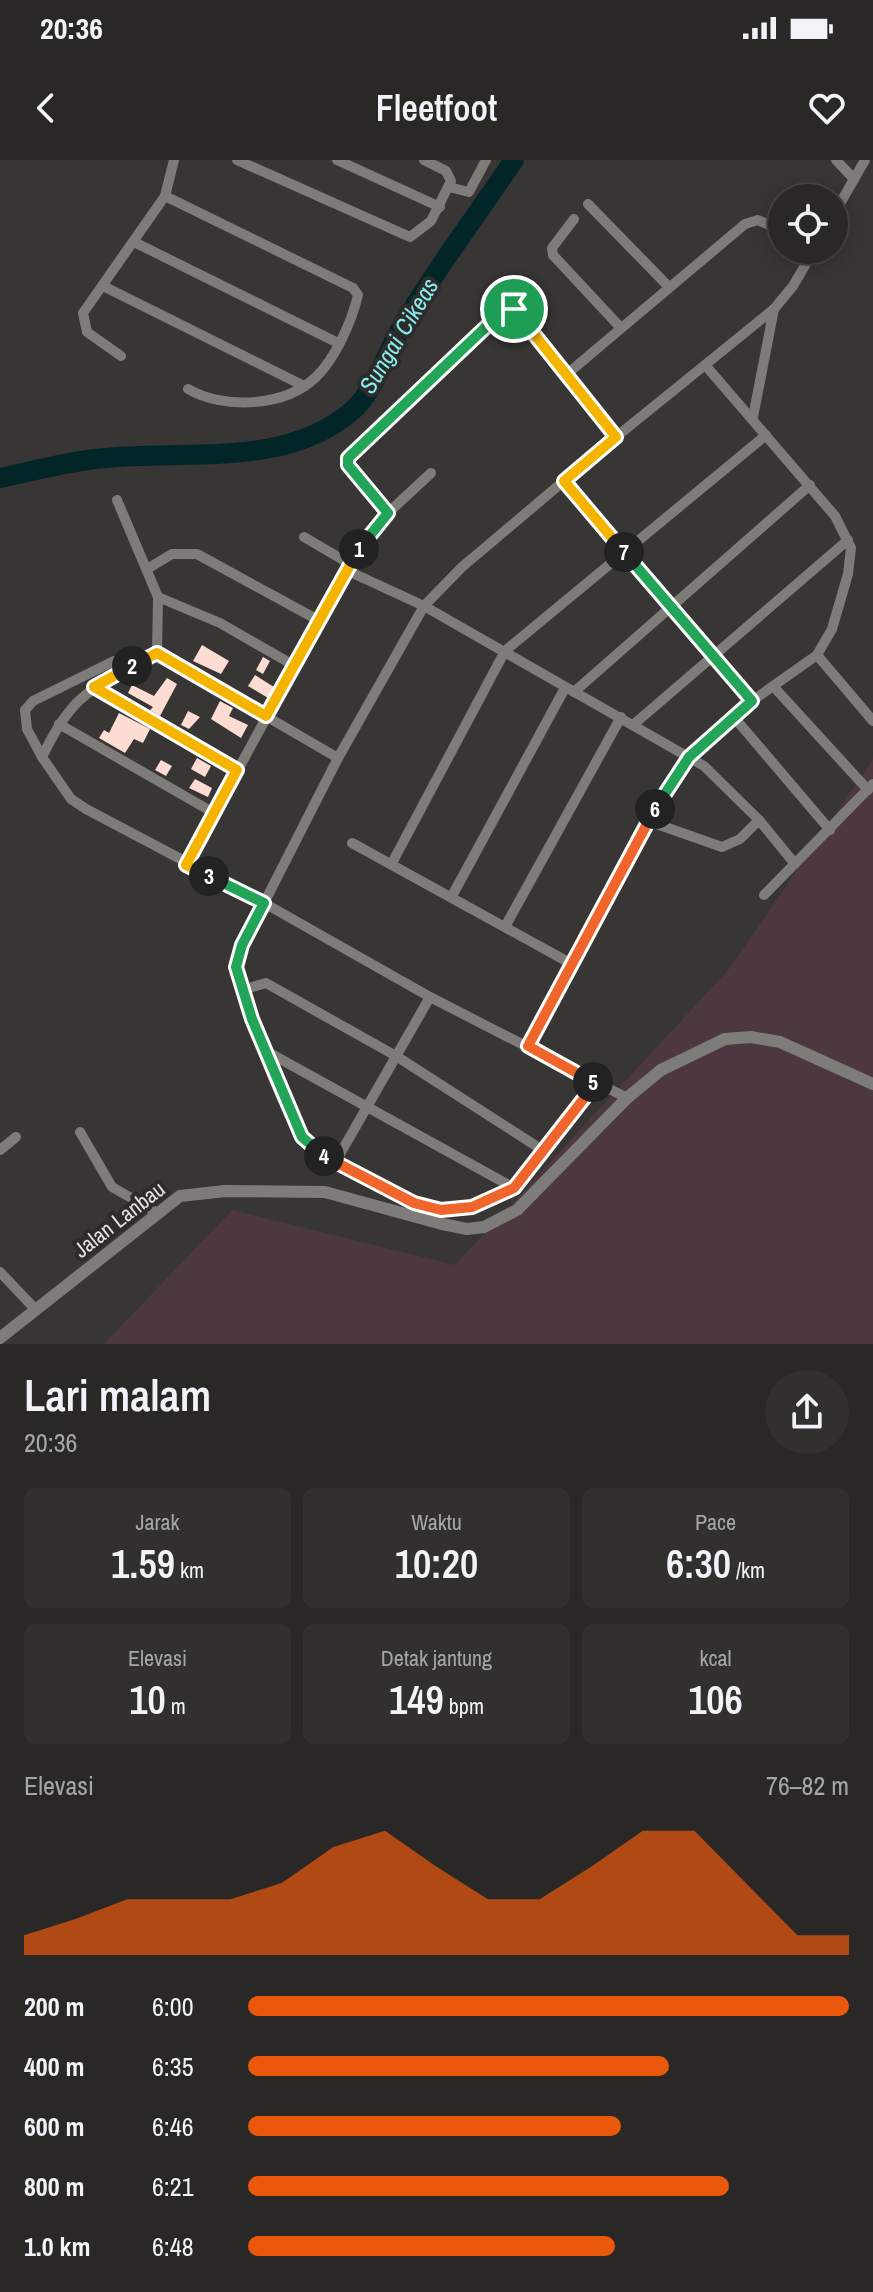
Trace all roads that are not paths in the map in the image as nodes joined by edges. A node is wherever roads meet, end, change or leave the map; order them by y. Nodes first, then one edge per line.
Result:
1 (174, 160) edge
2 (237, 160) edge
3 (337, 160) edge
4 (424, 160) edge
5 (486, 160) edge
6 (836, 160) edge
7 (865, 160) edge
8 (854, 179) junction
9 (449, 187) junction
10 (848, 190) edge
11 (165, 196) junction
12 (588, 204) dead end
13 (440, 207) junction
14 (574, 219) dead end
15 (768, 226) edge
16 (134, 242) junction
17 (806, 264) edge
18 (103, 286) junction
19 (668, 286) junction
20 (774, 309) junction
21 (620, 327) junction
22 (338, 343) junction
23 (121, 356) dead end
24 (706, 366) junction
25 (567, 374) junction
26 (304, 386) junction
27 (188, 389) dead end
28 (753, 417) junction
29 (766, 435) junction
30 (616, 437) junction
31 (431, 473) dead end
32 (564, 481) junction
33 (810, 485) junction
34 (117, 500) dead end
35 (388, 513) junction
36 (304, 537) dead end
37 (848, 540) junction
38 (623, 551) junction
39 (348, 567) junction
40 (147, 569) junction
41 (158, 597) junction
42 (424, 606) junction
43 (672, 607) junction
44 (318, 620) junction
45 (505, 651) junction
46 (157, 653) junction
47 (713, 655) junction
48 (817, 655) junction
49 (140, 663) junction
50 (295, 666) junction
51 (773, 686) junction
52 (94, 687) junction
53 (570, 690) junction
54 (752, 701) junction
55 (266, 716) junction
56 (733, 716) junction
57 (621, 717) junction
58 (873, 721) edge
59 (59, 724) junction
60 (633, 725) junction
61 (42, 757) junction
62 (689, 757) junction
63 (338, 758) junction
64 (237, 770) junction
65 (870, 787) edge
66 (214, 813) junction
67 (759, 820) junction
68 (648, 821) junction
69 (830, 830) junction
70 (352, 843) dead end
71 (392, 863) junction
72 (795, 864) junction
73 (186, 865) junction
74 (764, 895) dead end
75 (452, 896) junction
76 (264, 903) junction
77 (506, 925) junction
78 (570, 963) junction
79 (242, 990) junction
80 (430, 997) junction
81 (528, 1046) junction
82 (264, 1050) junction
83 (396, 1056) junction
84 (596, 1083) junction
85 (873, 1084) edge
86 (627, 1098) junction
87 (368, 1106) junction
88 (80, 1132) dead end
89 (16, 1137) dead end
90 (0, 1150) edge
91 (544, 1151) junction
92 (336, 1161) junction
93 (514, 1188) junction
94 (156, 1212) junction
95 (0, 1272) edge
96 (36, 1310) junction
97 (0, 1338) edge

1 - 11 street
2 - 13 street
3 - 13 street
4 - 9 street
5 - 9 street
6 - 8 street
7 - 8 street
8 - 10 street
9 - 13 street
11 - 16 street
11 - 22 street
12 - 19 street
14 - 21 street
15 - 19 street
16 - 18 street
16 - 22 street
17 - 20 street
18 - 23 street
18 - 26 street
19 - 21 street
20 - 24 street
20 - 28 street
21 - 25 street
22 - 26 street
24 - 28 street
24 - 30 street
25 - 30 street
25 - 35 street
26 - 27 street
28 - 29 street
29 - 33 street
29 - 38 street
30 - 32 street
31 - 35 street
32 - 38 street
32 - 42 street
33 - 37 street
33 - 43 street
34 - 40 street
35 - 39 street
36 - 39 street
37 - 47 street
37 - 48 street
38 - 43 street
38 - 45 street
39 - 42 street
39 - 44 street
40 - 41 street
40 - 44 street
41 - 46 street
41 - 50 street
42 - 45 street
42 - 63 street
43 - 47 street
43 - 53 street
44 - 50 street
45 - 53 street
45 - 71 street
46 - 49 street
46 - 55 street
47 - 54 street
47 - 60 street
48 - 51 street
48 - 58 street
49 - 52 street
49 - 61 street
50 - 55 street
51 - 54 street
51 - 65 street
52 - 59 street
52 - 64 street
53 - 57 street
53 - 75 street
54 - 56 street
55 - 63 street
55 - 64 street
56 - 62 street
56 - 69 street
57 - 60 street
57 - 77 street
59 - 61 street
59 - 66 street
60 - 62 street
61 - 73 street
62 - 67 street
62 - 68 street
63 - 76 street
64 - 66 street
65 - 69 street
66 - 73 street
67 - 68 street
67 - 72 street
68 - 78 street
69 - 72 street
70 - 71 street
71 - 75 street
72 - 74 street
73 - 76 street
75 - 77 street
76 - 79 street
76 - 80 street
77 - 78 street
78 - 81 street
79 - 82 street
79 - 83 street
80 - 81 street
80 - 83 street
81 - 84 street
82 - 87 street
82 - 92 street
83 - 87 street
83 - 91 street
84 - 86 street
84 - 91 street
85 - 86 street, Jalan Lanbau
86 - 94 street, Jalan Lanbau
87 - 92 street
87 - 93 street
88 - 94 street
89 - 90 street
91 - 93 street
92 - 93 street
94 - 96 street, Jalan Lanbau
95 - 96 street
96 - 97 street, Jalan Lanbau

